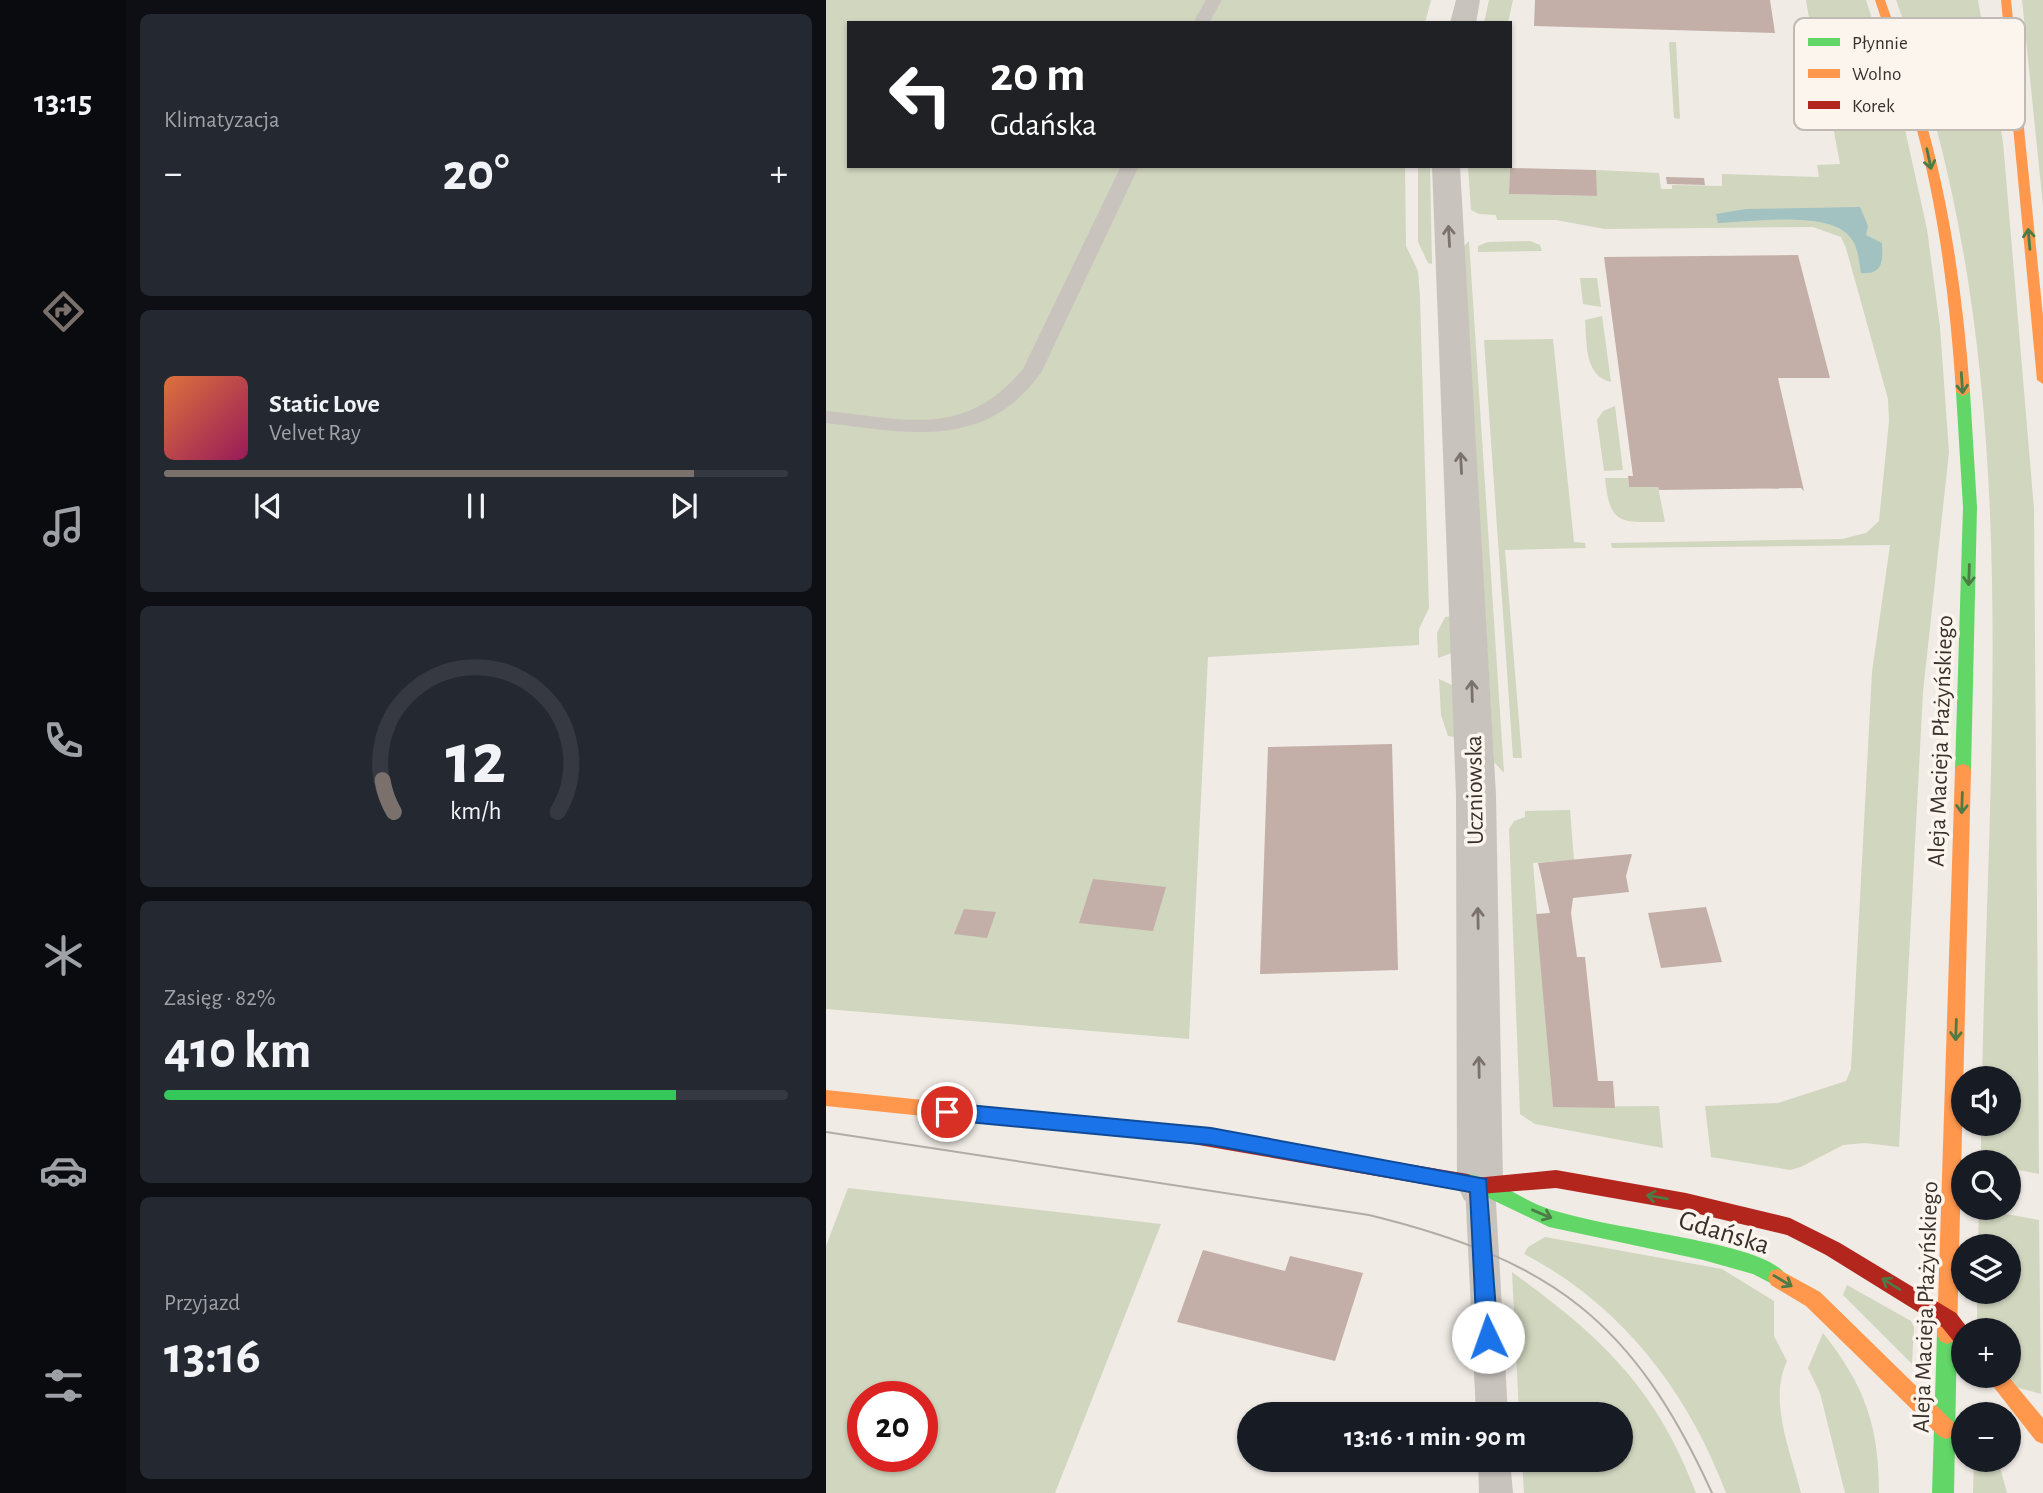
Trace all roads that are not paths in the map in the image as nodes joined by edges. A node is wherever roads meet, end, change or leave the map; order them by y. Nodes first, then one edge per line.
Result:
1 (1214, 0) edge
2 (1468, 0) edge
3 (1880, 0) edge
4 (2006, 0) edge
5 (1886, 18) edge
6 (2008, 18) edge
7 (1202, 21) edge
8 (1463, 21) edge
9 (1923, 130) edge
10 (2019, 130) edge
11 (1129, 168) edge
12 (1446, 168) edge
13 (2043, 380) edge
14 (826, 417) edge
15 (826, 1098) edge
16 (1480, 1185) junction
17 (1949, 1320) junction
18 (1951, 1322) edge
19 (2005, 1388) edge
20 (1491, 1402) edge
21 (1945, 1429) junction
22 (2043, 1434) edge
23 (1495, 1472) edge
24 (1496, 1493) edge
25 (1943, 1493) edge

1 - 7 lane
2 - 8 street
3 -> 5 main road, Aleja Macieja Płażyńskiego
6 -> 4 main road
9 -> 17 main road, Aleja Macieja Płażyńskiego
13 -> 10 main road
11 - 14 lane
16 -> 12 street, Uczniowska
15 - 16 main road, Gdańska
17 -> 16 main road, Gdańska
16 - 20 lane, Uczniowska
16 -> 21 main road, Gdańska
17 - 18 main road, Gdańska
17 - 21 main road, Aleja Macieja Płażyńskiego
19 - 22 main road
21 - 25 main road, Aleja Macieja Płażyńskiego
23 - 24 lane

